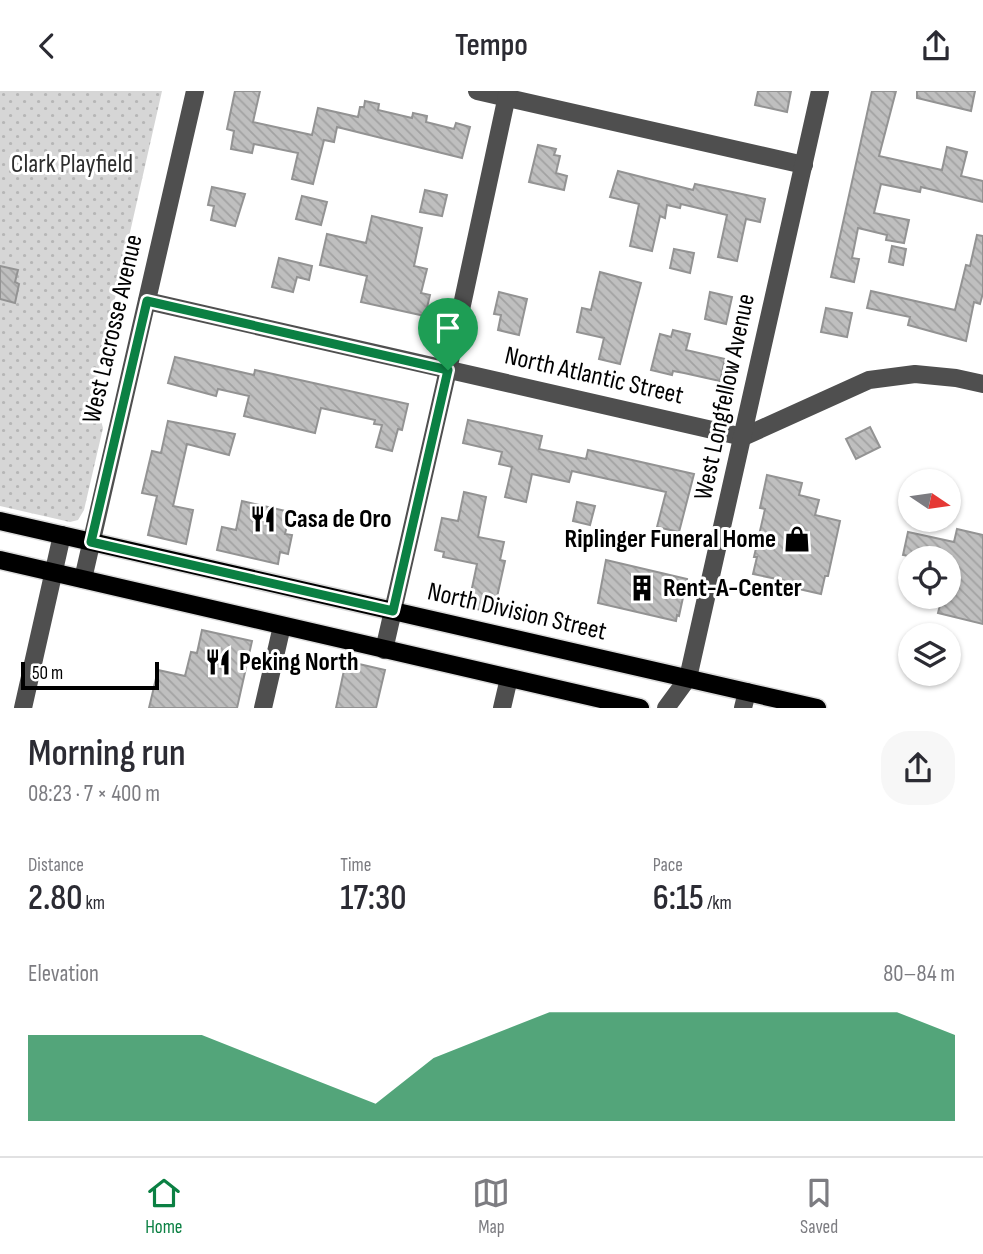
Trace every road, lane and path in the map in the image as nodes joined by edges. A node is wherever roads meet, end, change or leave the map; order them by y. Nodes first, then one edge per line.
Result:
1 (195, 91) edge
2 (477, 91) edge
3 (820, 91) edge
4 (507, 94) edge
5 (804, 165) junction
6 (147, 301) junction
7 (448, 370) junction
8 (983, 384) edge
9 (743, 437) junction
10 (0, 521) edge
11 (62, 535) junction
12 (91, 542) junction
13 (0, 560) edge
14 (54, 572) junction
15 (83, 579) junction
16 (393, 611) junction
17 (282, 626) junction
18 (384, 650) junction
19 (509, 678) junction
20 (688, 678) junction
21 (745, 700) edge
22 (23, 708) edge
23 (263, 708) edge
24 (502, 708) edge
25 (640, 708) edge
26 (666, 708) edge
27 (817, 708) edge

1 - 6 street, West Lacrosse Avenue
2 - 4 street
3 - 5 street, West Longfellow Avenue
4 - 5 street
4 - 7 street
5 - 9 street, West Longfellow Avenue
6 - 7 street, North Atlantic Street
6 - 12 street, West Lacrosse Avenue
7 - 9 street, North Atlantic Street
7 - 16 street
8 - 9 street
9 - 20 street, West Longfellow Avenue
10 - 11 main road, North Division Street
11 - 12 main road, North Division Street
11 - 14 street
12 - 15 street, West Lacrosse Avenue
12 - 16 main road, North Division Street
13 - 14 main road
14 - 15 main road
14 - 22 street
15 - 17 main road
16 - 18 street
16 - 20 main road, North Division Street
17 - 18 main road
17 - 23 street
18 - 19 main road
19 - 24 street
19 - 25 main road
20 - 21 main road, North Division Street
20 - 26 street, West Longfellow Avenue
21 - 27 main road, North Division Street

